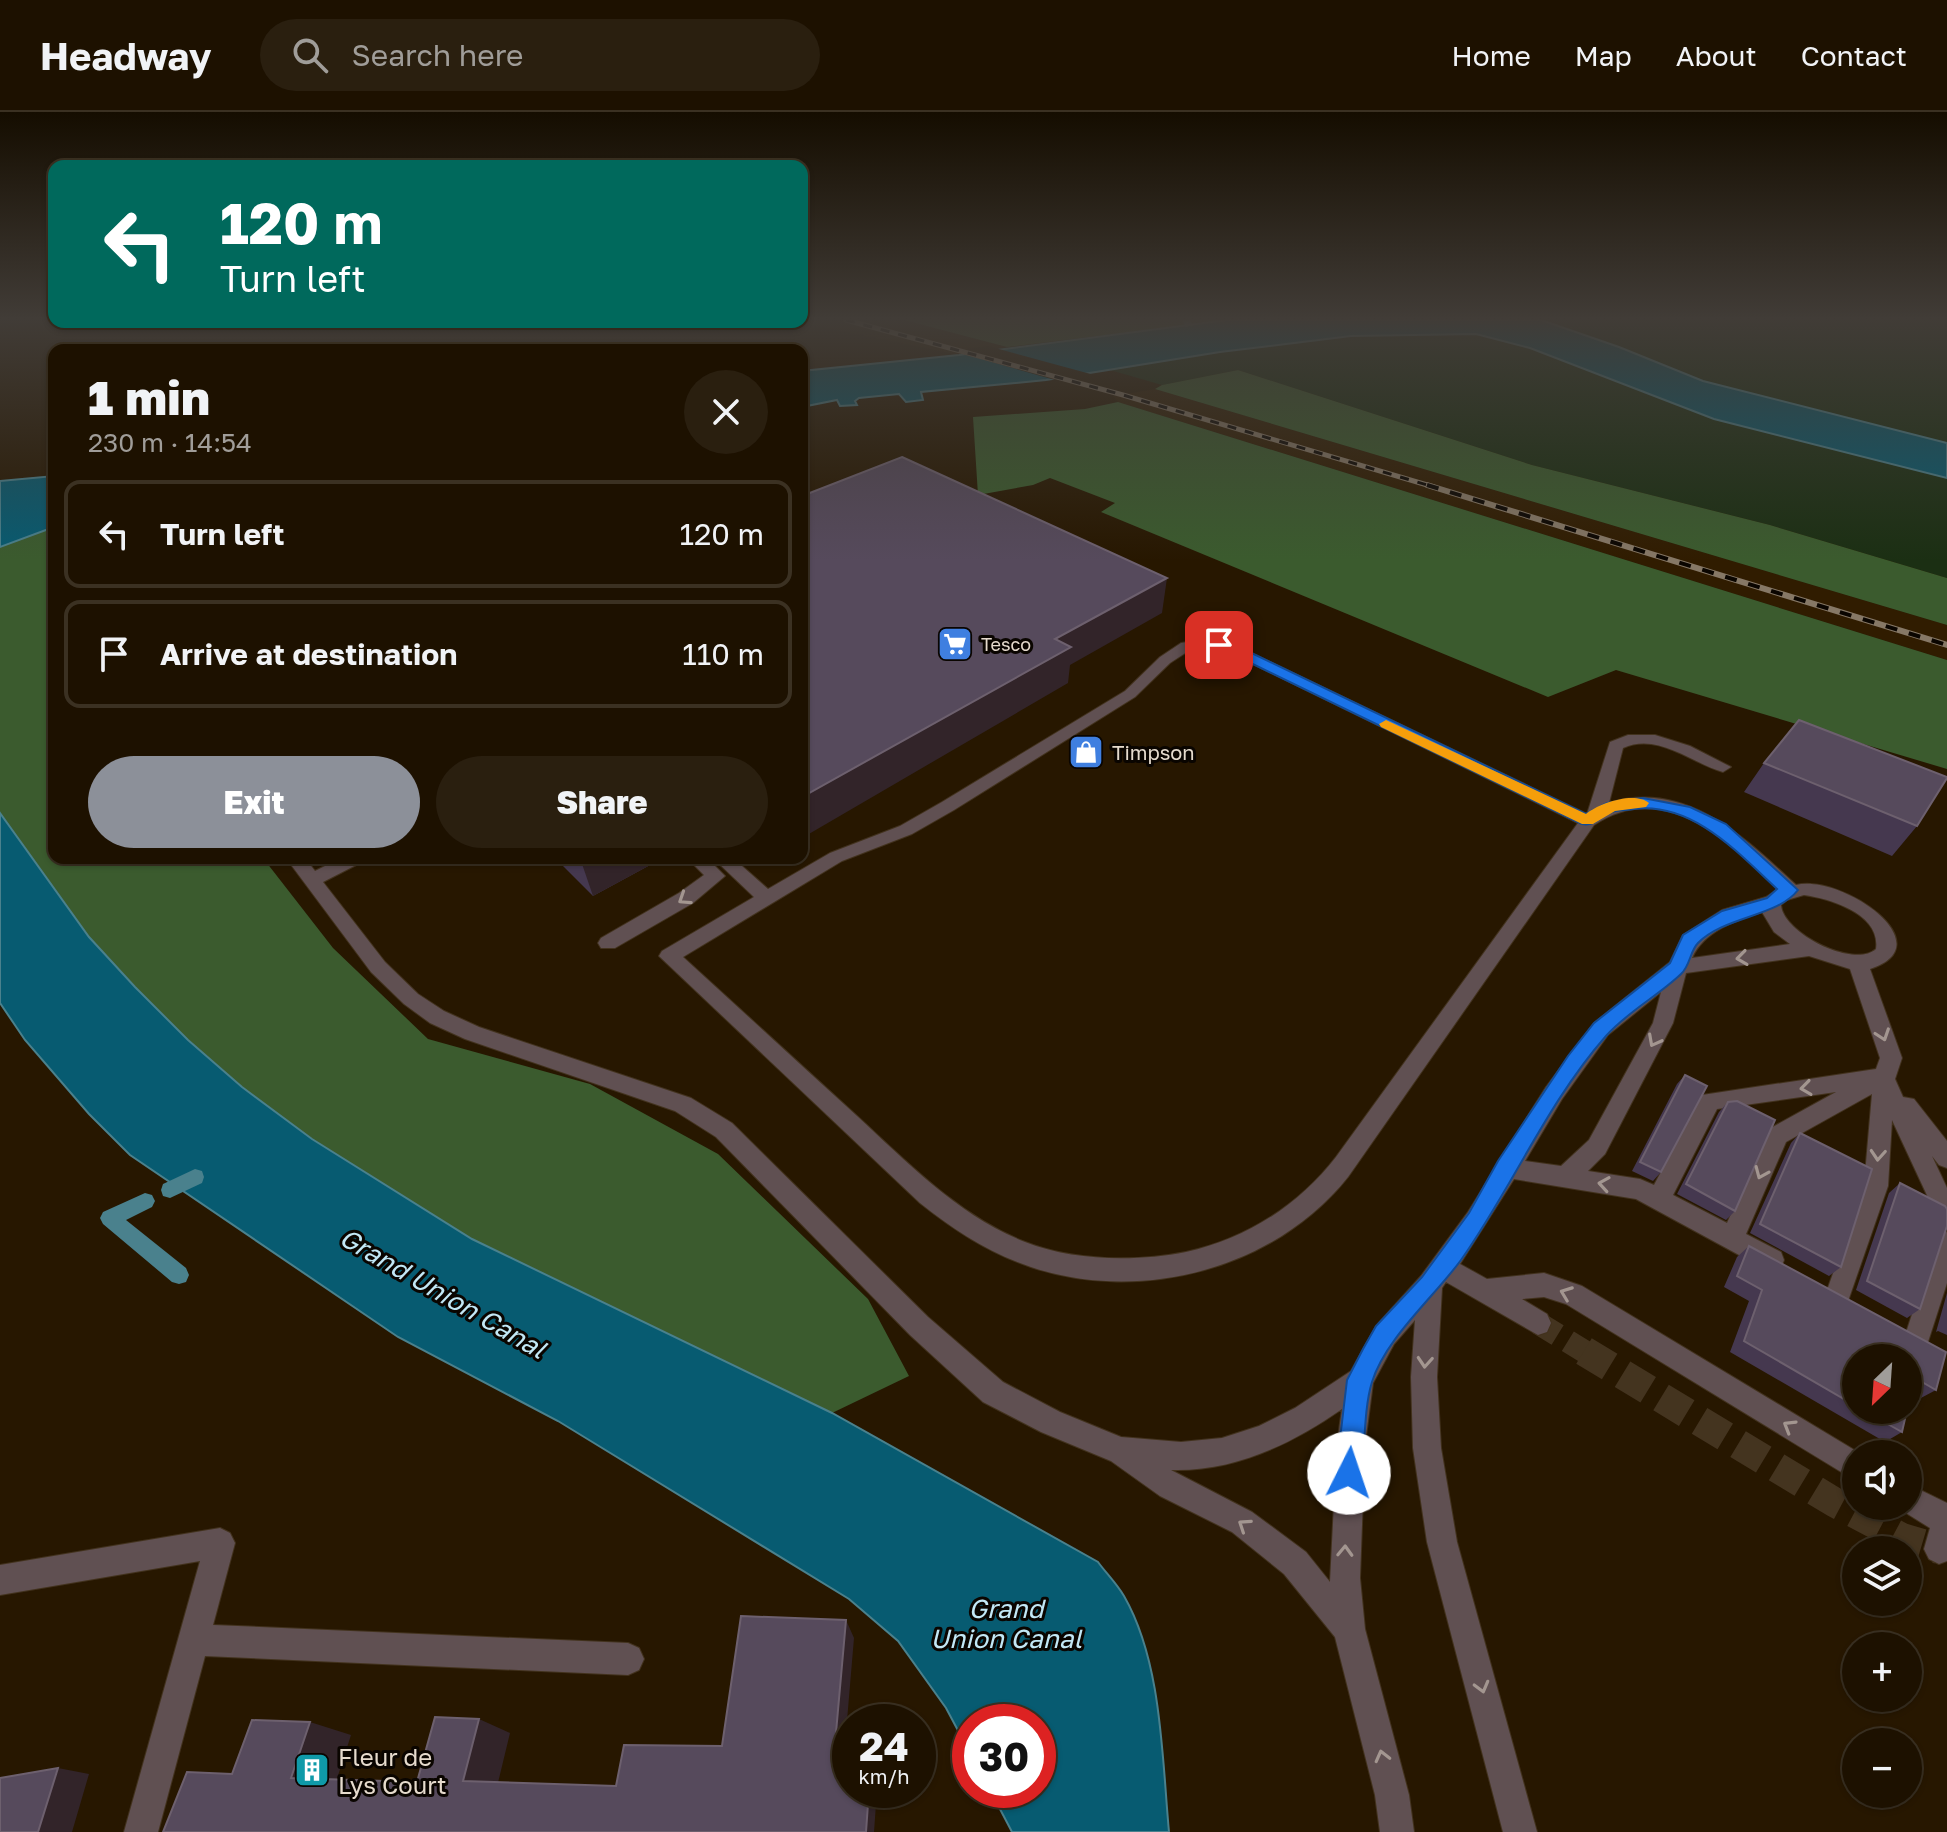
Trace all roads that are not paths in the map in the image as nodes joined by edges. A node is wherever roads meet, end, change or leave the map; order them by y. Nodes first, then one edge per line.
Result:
1 (1723, 767) dead end
2 (1593, 816) junction
3 (327, 864) edge
4 (703, 864) edge
5 (729, 864) edge
6 (303, 869) edge
7 (1790, 890) junction
8 (766, 898) junction
9 (1773, 902) junction
10 (608, 943) dead end
11 (1807, 949) junction
12 (1858, 963) junction
13 (1678, 967) junction
14 (1884, 1077) junction
15 (1947, 1158) edge
16 (1506, 1168) junction
17 (1564, 1178) junction
18 (1659, 1199) junction
19 (1947, 1213) edge
20 (1732, 1239) junction
21 (1947, 1243) edge
22 (1436, 1276) junction
23 (1485, 1291) junction
24 (1838, 1296) junction
25 (1864, 1311) edge
26 (1538, 1323) tunnel mouth
27 (1891, 1325) edge
28 (1917, 1339) junction
29 (1940, 1353) edge
30 (1360, 1380) junction
31 (1121, 1451) junction
32 (1842, 1458) edge
33 (1922, 1510) edge
34 (1944, 1530) edge
35 (0, 1580) edge
36 (1349, 1629) junction
37 (193, 1640) junction
38 (628, 1659) dead end
39 (141, 1832) edge
40 (1397, 1832) edge
41 (1520, 1832) edge

1 - 2 street
2 - 7 street
2 - 8 street
2 - 8 street
3 - 6 street
4 -> 10 street
5 - 8 street
6 - 31 street
7 - 9 street
7 - 12 street
9 - 11 street
9 - 13 street
11 - 12 street
11 -> 13 street
12 -> 14 street
13 - 16 street
13 -> 17 street
14 - 15 street
14 -> 18 street
14 - 19 street
14 -> 20 street
14 -> 24 street
16 - 17 street
16 - 22 street
18 -> 17 street
18 - 20 street
20 - 24 street
21 - 28 street
22 - 23 street
22 - 30 street
22 -> 41 street
23 - 26 street
32 -> 23 street
24 - 25 street
27 - 28 street
28 - 29 street
30 - 31 street
36 -> 30 street
36 -> 31 street
33 - 34 street
35 - 37 street
40 -> 36 street
37 - 38 street
37 - 39 street

